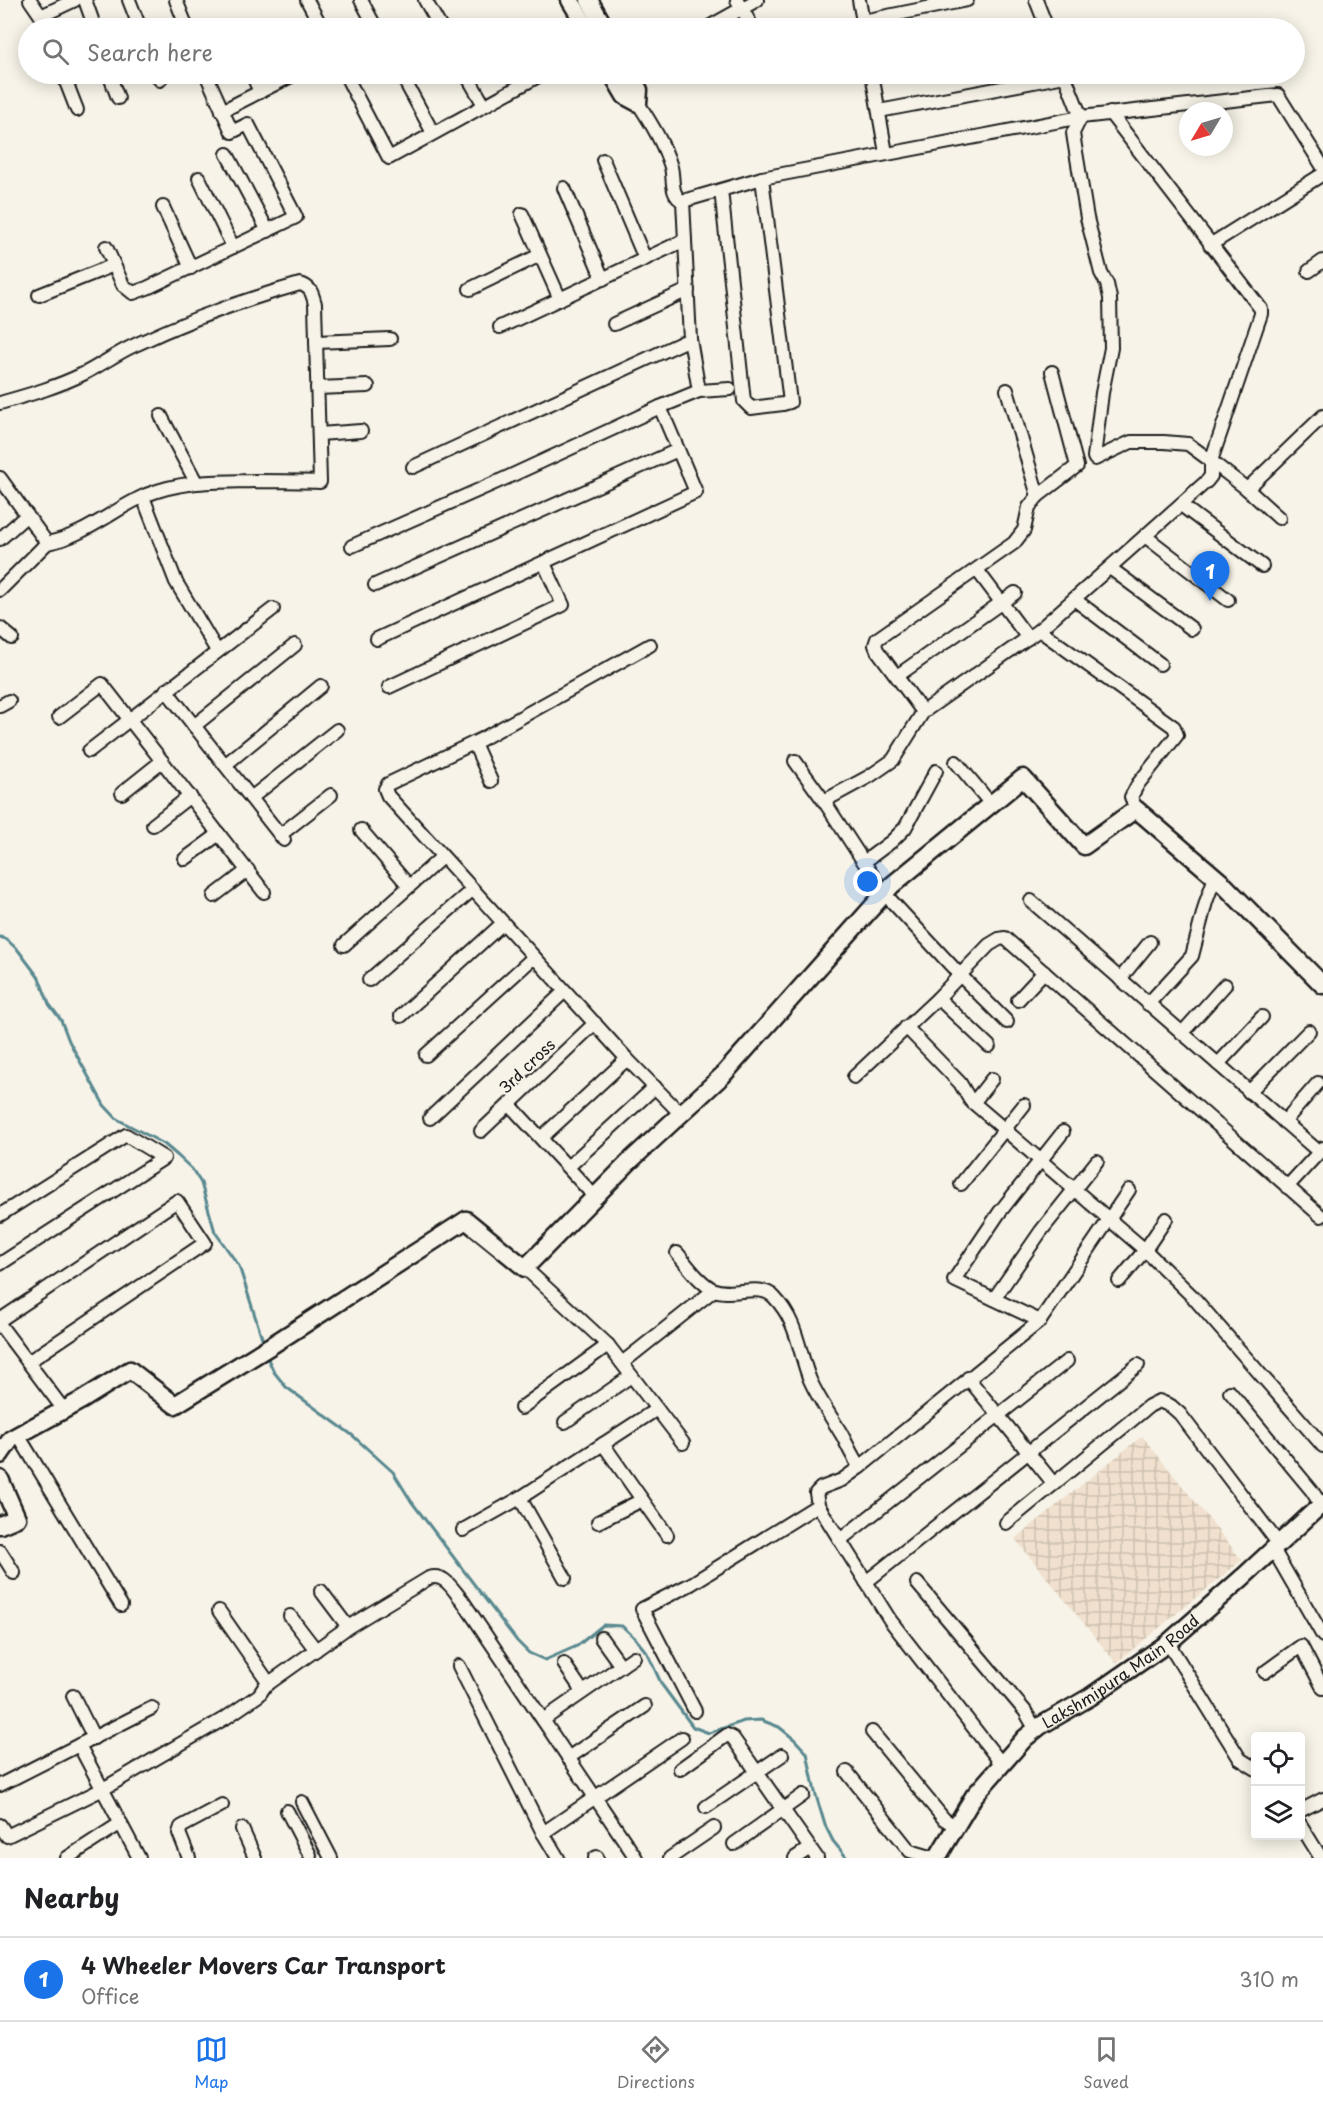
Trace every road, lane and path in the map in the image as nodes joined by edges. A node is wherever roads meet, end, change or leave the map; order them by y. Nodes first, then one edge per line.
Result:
1 (30, 0) edge
2 (75, 0) edge
3 (85, 0) edge
4 (129, 0) edge
5 (176, 0) edge
6 (307, 0) edge
7 (361, 0) edge
8 (425, 0) edge
9 (570, 0) edge
10 (589, 0) edge
11 (757, 0) edge
12 (859, 0) edge
13 (967, 0) edge
14 (1036, 0) edge
15 (739, 4) edge
16 (41, 18) edge
17 (49, 18) edge
18 (91, 18) edge
19 (136, 18) edge
20 (183, 18) edge
21 (317, 18) edge
22 (371, 18) edge
23 (435, 18) edge
24 (580, 18) edge
25 (599, 18) edge
26 (720, 18) edge
27 (747, 18) edge
28 (862, 18) edge
29 (892, 18) edge
30 (1043, 18) edge
31 (67, 84) edge
32 (113, 84) edge
33 (210, 84) edge
34 (256, 84) edge
35 (276, 84) edge
36 (350, 84) edge
37 (406, 84) edge
38 (472, 84) edge
39 (523, 84) edge
40 (618, 84) edge
41 (636, 84) edge
42 (874, 84) edge
43 (1018, 84) edge
44 (1068, 84) edge
45 (260, 92) junction
46 (118, 98) dead end
47 (639, 103) junction
48 (484, 105) junction
49 (77, 110) dead end
50 (222, 111) junction
51 (879, 111) junction
52 (1110, 113) junction
53 (1081, 117) junction
54 (433, 133) junction
55 (1319, 152) edge
56 (886, 153) junction
57 (227, 154) dead end
58 (603, 160) dead end
59 (1323, 167) edge
60 (1323, 174) edge
61 (199, 178) dead end
62 (762, 178) junction
63 (564, 188) dead end
64 (721, 190) junction
65 (683, 201) junction
66 (163, 207) dead end
67 (522, 214) dead end
68 (268, 231) junction
69 (685, 240) junction
70 (1210, 244) junction
71 (106, 247) dead end
72 (233, 247) junction
73 (540, 255) junction
74 (645, 259) junction
75 (1323, 261) edge
76 (114, 265) junction
77 (191, 268) junction
78 (1308, 271) dead end
79 (603, 279) junction
80 (470, 289) dead end
81 (688, 290) junction
82 (39, 295) dead end
83 (560, 299) junction
84 (614, 324) dead end
85 (500, 327) dead end
86 (390, 339) dead end
87 (690, 339) junction
88 (316, 342) junction
89 (1052, 372) dead end
90 (368, 386) dead end
91 (317, 388) junction
92 (730, 389) dead end
93 (1007, 390) dead end
94 (699, 392) junction
95 (0, 403) edge
96 (660, 407) junction
97 (161, 416) dead end
98 (1323, 416) edge
99 (361, 431) dead end
100 (319, 434) junction
101 (678, 450) junction
102 (1211, 461) junction
103 (413, 467) dead end
104 (0, 478) edge
105 (196, 482) junction
106 (1247, 489) junction
107 (1038, 496) junction
108 (143, 497) junction
109 (1181, 505) junction
110 (27, 515) junction
111 (1279, 519) dead end
112 (1145, 536) junction
113 (0, 539) edge
114 (47, 543) junction
115 (352, 546) dead end
116 (544, 563) junction
117 (1262, 566) dead end
118 (1110, 568) junction
119 (977, 570) junction
120 (375, 585) dead end
121 (0, 590) edge
122 (1015, 593) dead end
123 (1074, 599) junction
124 (1228, 600) dead end
125 (1001, 603) junction
126 (273, 609) dead end
127 (0, 628) edge
128 (1192, 629) dead end
129 (1039, 630) junction
130 (12, 638) dead end
131 (1028, 638) junction
132 (378, 639) dead end
133 (295, 645) dead end
134 (650, 645) dead end
135 (217, 651) junction
136 (1160, 664) dead end
137 (897, 676) junction
138 (321, 686) dead end
139 (389, 687) dead end
140 (166, 690) junction
141 (923, 712) junction
142 (59, 717) dead end
143 (130, 719) junction
144 (194, 726) junction
145 (338, 730) dead end
146 (474, 743) junction
147 (89, 751) dead end
148 (162, 761) junction
149 (795, 761) dead end
150 (956, 762) dead end
151 (225, 765) junction
152 (936, 771) dead end
153 (491, 781) dead end
154 (122, 793) dead end
155 (331, 795) dead end
156 (190, 796) junction
157 (251, 798) junction
158 (824, 801) junction
159 (992, 804) junction
160 (1136, 809) junction
161 (153, 825) dead end
162 (361, 831) dead end
163 (219, 834) junction
164 (442, 857) junction
165 (185, 859) dead end
166 (864, 862) junction
167 (248, 870) junction
168 (1215, 877) junction
169 (409, 886) junction
170 (472, 890) junction
171 (264, 892) dead end
172 (884, 892) junction
173 (214, 896) dead end
174 (1031, 901) dead end
175 (503, 923) junction
176 (1150, 942) dead end
177 (344, 945) dead end
178 (534, 957) junction
179 (1044, 972) junction
180 (960, 975) junction
181 (1120, 979) junction
182 (369, 980) dead end
183 (1225, 985) dead end
184 (1323, 985) edge
185 (565, 991) junction
186 (938, 998) junction
187 (1018, 1000) dead end
188 (1148, 1004) junction
189 (401, 1016) dead end
190 (1262, 1017) dead end
191 (1007, 1022) dead end
192 (595, 1023) junction
193 (906, 1027) junction
194 (1309, 1031) dead end
195 (1182, 1033) junction
196 (989, 1046) dead end
197 (426, 1055) dead end
198 (627, 1059) junction
199 (1218, 1064) junction
200 (854, 1077) dead end
201 (992, 1079) dead end
202 (1318, 1083) dead end
203 (655, 1087) junction
204 (1249, 1092) junction
205 (973, 1103) junction
206 (510, 1105) junction
207 (1024, 1105) dead end
208 (681, 1114) junction
209 (430, 1119) dead end
210 (1284, 1122) junction
211 (1004, 1130) junction
212 (481, 1131) dead end
213 (1063, 1132) dead end
214 (541, 1138) junction
215 (1321, 1150) edge
216 (1039, 1160) junction
217 (1097, 1161) dead end
218 (568, 1167) junction
219 (961, 1184) dead end
220 (1287, 1186) junction
221 (1074, 1189) junction
222 (1129, 1190) dead end
223 (595, 1197) junction
224 (0, 1215) edge
225 (1321, 1216) dead end
226 (1166, 1219) dead end
227 (1109, 1220) junction
228 (1145, 1250) junction
229 (677, 1253) dead end
230 (0, 1264) edge
231 (525, 1268) junction
232 (1119, 1281) dead end
233 (714, 1290) junction
234 (994, 1299) junction
235 (0, 1320) edge
236 (1040, 1321) junction
237 (0, 1325) edge
238 (608, 1345) junction
239 (1067, 1361) dead end
240 (28, 1362) junction
241 (621, 1363) junction
242 (1138, 1365) dead end
243 (631, 1376) junction
244 (968, 1378) junction
245 (1230, 1392) dead end
246 (522, 1408) dead end
247 (657, 1409) junction
248 (64, 1410) junction
249 (999, 1416) junction
250 (565, 1422) dead end
251 (18, 1435) junction
252 (683, 1443) dead end
253 (603, 1444) junction
254 (1323, 1446) edge
255 (1028, 1452) junction
256 (0, 1455) edge
257 (860, 1467) junction
258 (0, 1479) edge
259 (1054, 1484) junction
260 (520, 1498) junction
261 (642, 1500) junction
262 (1322, 1504) edge
263 (818, 1505) junction
264 (598, 1522) dead end
265 (1006, 1523) dead end
266 (0, 1526) edge
267 (463, 1530) dead end
268 (667, 1535) dead end
269 (840, 1540) junction
270 (1276, 1546) junction
271 (0, 1551) edge
272 (14, 1573) dead end
273 (565, 1578) dead end
274 (866, 1582) junction
275 (917, 1583) dead end
276 (321, 1590) dead end
277 (121, 1605) dead end
278 (219, 1611) dead end
279 (290, 1616) dead end
280 (348, 1627) junction
281 (1323, 1636) edge
282 (601, 1638) dead end
283 (1168, 1643) junction
284 (316, 1650) junction
285 (634, 1656) dead end
286 (564, 1664) dead end
287 (459, 1666) dead end
288 (621, 1666) junction
289 (1265, 1672) dead end
290 (269, 1683) junction
291 (1323, 1688) edge
292 (583, 1692) junction
293 (73, 1696) dead end
294 (645, 1706) dead end
295 (152, 1708) dead end
296 (695, 1711) dead end
297 (543, 1719) junction
298 (1036, 1730) junction
299 (872, 1732) dead end
300 (94, 1738) junction
301 (682, 1738) dead end
302 (79, 1745) junction
303 (782, 1755) dead end
304 (568, 1758) junction
305 (1001, 1763) junction
306 (1251, 1766) edge
307 (680, 1769) dead end
308 (757, 1772) junction
309 (848, 1772) dead end
310 (0, 1785) edge
311 (103, 1789) junction
312 (802, 1796) dead end
313 (595, 1798) junction
314 (1323, 1799) edge
315 (302, 1802) dead end
316 (222, 1805) dead end
317 (706, 1807) dead end
318 (1305, 1808) edge
319 (783, 1809) junction
320 (287, 1811) dead end
321 (121, 1823) junction
322 (0, 1825) edge
323 (955, 1826) junction
324 (714, 1828) dead end
325 (242, 1829) dead end
326 (1305, 1832) edge
327 (543, 1833) junction
328 (734, 1844) dead end
329 (328, 1853) edge
330 (813, 1853) edge
331 (307, 1857) edge
332 (67, 1858) edge
333 (139, 1858) edge
334 (189, 1858) edge
335 (255, 1858) edge
336 (558, 1858) edge
337 (636, 1858) edge
338 (670, 1858) edge
339 (795, 1858) edge
340 (936, 1858) edge
341 (1321, 1858) edge

1 - 16 street
2 - 17 street
3 - 18 street
4 - 19 street
5 - 20 street
6 - 21 street
7 - 22 street
8 - 23 street
9 - 24 street
10 - 25 street
11 - 15 street
12 - 28 street
13 - 29 street
14 - 30 street
15 - 26 street
15 - 27 street
31 - 49 street
32 - 46 street
33 - 50 street
34 - 45 street
35 - 45 street
36 - 54 street
37 - 54 street
38 - 48 street
39 - 48 street
40 - 47 street
41 - 47 street
42 - 51 street
43 - 51 street
44 - 53 street
45 - 50 street
47 - 65 street
48 - 54 street
50 - 68 street
51 - 56 street
52 - 53 street
52 - 55 street
52 - 70 street
53 - 56 street
53 - 102 street
55 - 59 street
56 - 62 street
57 - 68 street
58 - 74 street
60 - 70 street
61 - 72 street
62 - 64 street
62 - 64 street
63 - 79 street
64 - 65 street
65 - 69 street
66 - 77 street
67 - 73 street
68 - 72 street
69 - 74 street
69 - 81 street
70 - 102 street
71 - 76 street
72 - 77 street
73 - 80 street
73 - 83 street
74 - 79 street
75 - 78 street
76 - 77 street
76 - 82 street
79 - 83 street
81 - 84 street
81 - 87 street
83 - 85 street
86 - 88 street
87 - 94 street
87 - 103 street
88 - 91 street
88 - 95 street
89 - 107 street
90 - 91 street
91 - 100 street
92 - 94 street
93 - 107 street
94 - 96 street
96 - 101 street
96 - 115 street
97 - 105 street
98 - 106 street
99 - 100 street
100 - 105 street
101 - 116 street
101 - 120 street
102 - 106 street
102 - 109 street
104 - 110 street
105 - 108 street
106 - 111 street
107 - 119 street
108 - 114 street
108 - 135 street
109 - 112 street
109 - 117 street
110 - 113 street
110 - 114 street
112 - 118 street
112 - 124 street
114 - 121 street
116 - 132 street
116 - 139 street
118 - 123 street
118 - 128 street
119 - 125 street
119 - 137 street
122 - 125 street
123 - 129 street
123 - 136 street
125 - 131 street
125 - 137 street
126 - 135 street
127 - 130 street
129 - 131 street
129 - 160 street
131 - 141 street
133 - 144 street
134 - 146 street
135 - 140 street
137 - 141 street
138 - 151 street
140 - 143 street
140 - 144 street
141 - 158 street
142 - 143 street
143 - 147 street
143 - 148 street
144 - 151 street
145 - 157 street
146 - 153 street
146 - 164 street
148 - 154 street
148 - 156 street
149 - 158 street
150 - 159 street
151 - 157 street
152 - 166 street
155 - 157 street
156 - 161 street
156 - 163 street
158 - 166 street
159 - 160 street
159 - 172 street
160 - 168 street
162 - 169 street
163 - 165 street
163 - 167 street
164 - 169 street
164 - 170 street
166 - 172 street
167 - 171 street
167 - 173 street
168 - 184 street
168 - 188 street
169 - 177 street
170 - 175 street
170 - 182 street
172 - 180 street
172 - 208 street
174 - 181 street
175 - 178 street
175 - 189 street
176 - 181 street
178 - 185 street
178 - 197 street
179 - 180 street
179 - 187 street
179 - 220 street
180 - 186 street
180 - 191 street
181 - 188 street
183 - 195 street
185 - 192 street
185 - 209 street
186 - 193 street
186 - 196 street
188 - 195 street
190 - 199 street
192 - 198 street
192 - 206 street, 3rd cross
193 - 200 street
193 - 205 street
194 - 204 street
195 - 199 street
198 - 203 street
198 - 214 street
199 - 204 street
201 - 205 street
202 - 210 street
203 - 208 street
203 - 218 street
204 - 210 street
205 - 211 street
206 - 212 street, 3rd cross
206 - 214 street
207 - 211 street
208 - 223 street
210 - 215 street
211 - 216 street
211 - 219 street
213 - 216 street
214 - 218 street
215 - 220 street
216 - 221 street
216 - 234 street
217 - 221 street
218 - 223 street
220 - 225 street
221 - 227 street
221 - 234 street
222 - 227 street
223 - 231 street
224 - 230 street
226 - 228 street
227 - 228 street
227 - 236 street
228 - 232 street
228 - 254 street
229 - 233 street
231 - 238 street
231 - 248 street
233 - 241 street
233 - 257 street
234 - 236 street
235 - 240 street
236 - 244 street
237 - 240 street
238 - 241 street
238 - 246 street
239 - 249 street
240 - 248 street
241 - 243 street
242 - 255 street
243 - 247 street
243 - 250 street
244 - 249 street
244 - 257 street
245 - 262 street
247 - 252 street
247 - 253 street
248 - 251 street
249 - 255 street
249 - 269 street
251 - 256 street
251 - 277 street
253 - 260 street
253 - 261 street
255 - 259 street
255 - 274 street
257 - 263 street
258 - 266 street
259 - 265 street
259 - 270 street
260 - 267 street
260 - 273 street
261 - 264 street
261 - 268 street
262 - 270 street, Lakshmipura Main Road
263 - 269 street
263 - 296 street
269 - 274 street
270 - 281 street
270 - 283 street, Lakshmipura Main Road
271 - 272 street
274 - 305 street
275 - 298 street
276 - 280 street
278 - 290 street
279 - 284 street
280 - 284 street
280 - 297 street
282 - 288 street
283 - 298 street, Lakshmipura Main Road
283 - 306 street
284 - 290 street
285 - 288 street
286 - 292 street
287 - 327 street
288 - 292 street
289 - 291 street
290 - 311 street
292 - 297 street
293 - 300 street
294 - 304 street
295 - 300 street
297 - 304 street
298 - 305 street, Lakshmipura Main Road
299 - 323 street
300 - 302 street
301 - 313 street
302 - 310 street
302 - 311 street
303 - 308 street
304 - 313 street
305 - 323 street, Lakshmipura Main Road
307 - 308 street
308 - 317 street
308 - 319 street
309 - 340 street
311 - 321 street
311 - 322 street
312 - 319 street
313 - 327 street
313 - 337 street
314 - 318 street
315 - 329 street
316 - 334 street
319 - 328 street
319 - 330 street
320 - 331 street
321 - 332 street
321 - 333 street
323 - 340 street, Lakshmipura Main Road
324 - 338 street
325 - 335 street
326 - 341 street
327 - 336 street
329 - 331 street
330 - 339 street

